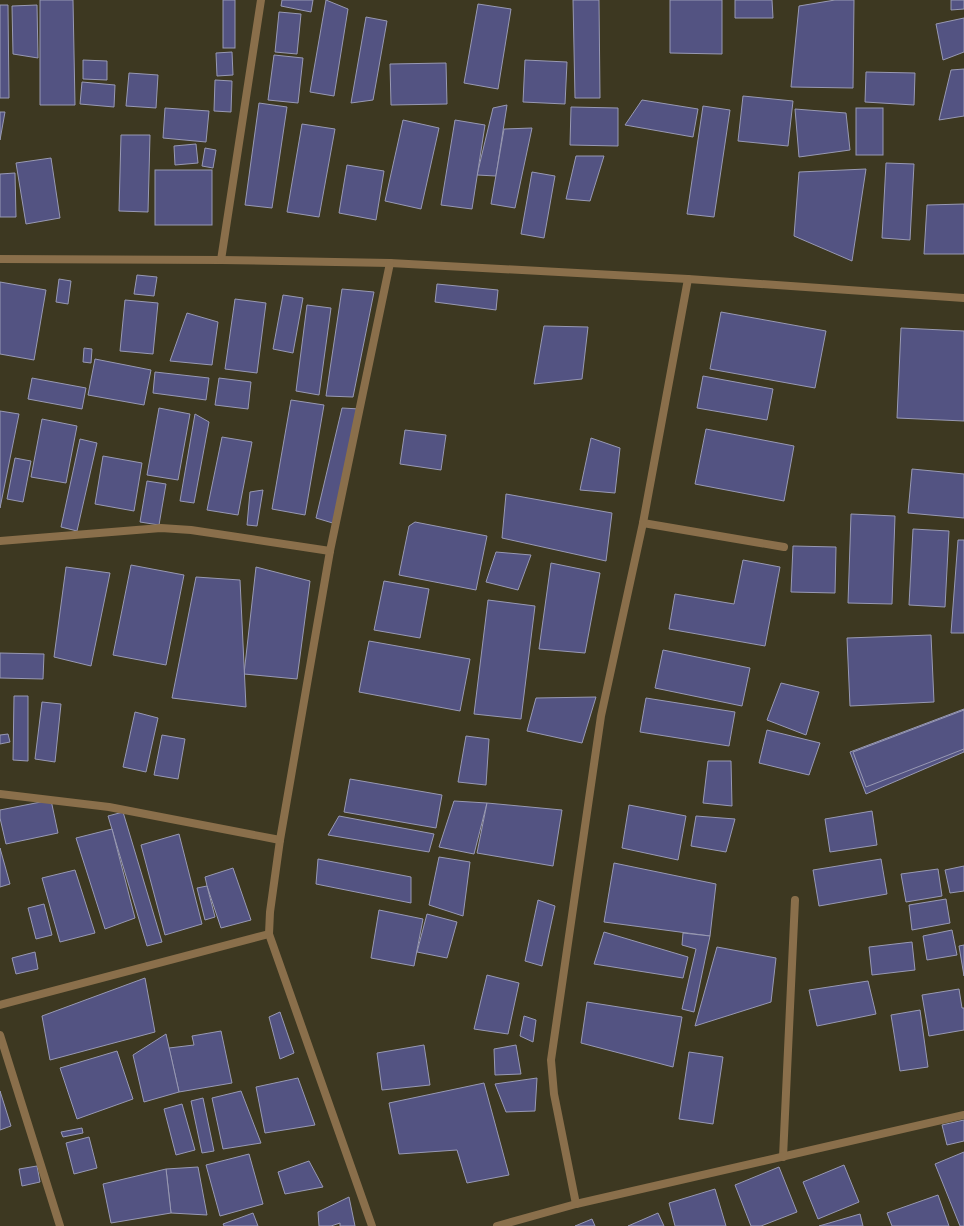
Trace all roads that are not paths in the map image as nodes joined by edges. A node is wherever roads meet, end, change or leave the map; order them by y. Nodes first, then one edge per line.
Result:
1 (262, 0) edge
2 (0, 259) edge
3 (221, 260) junction
4 (390, 263) junction
5 (688, 279) junction
6 (964, 298) edge
7 (643, 522) junction
8 (0, 541) edge
9 (784, 547) dead end
10 (330, 551) junction
11 (0, 794) edge
12 (280, 840) junction
13 (795, 900) dead end
14 (268, 934) junction
15 (0, 1005) edge
16 (0, 1035) edge
17 (964, 1114) edge
18 (783, 1157) junction
19 (576, 1204) junction
20 (60, 1226) edge
21 (372, 1226) edge
22 (497, 1226) edge

1 - 3 street
2 - 3 street
3 - 4 street
4 - 5 street
4 - 10 street
5 - 6 street
5 - 7 street
7 - 9 street
7 - 19 street
8 - 10 street
10 - 12 street
11 - 12 street
12 - 14 street
13 - 18 street
14 - 15 street
14 - 21 street
16 - 20 street
17 - 18 street
18 - 19 street
19 - 22 street

